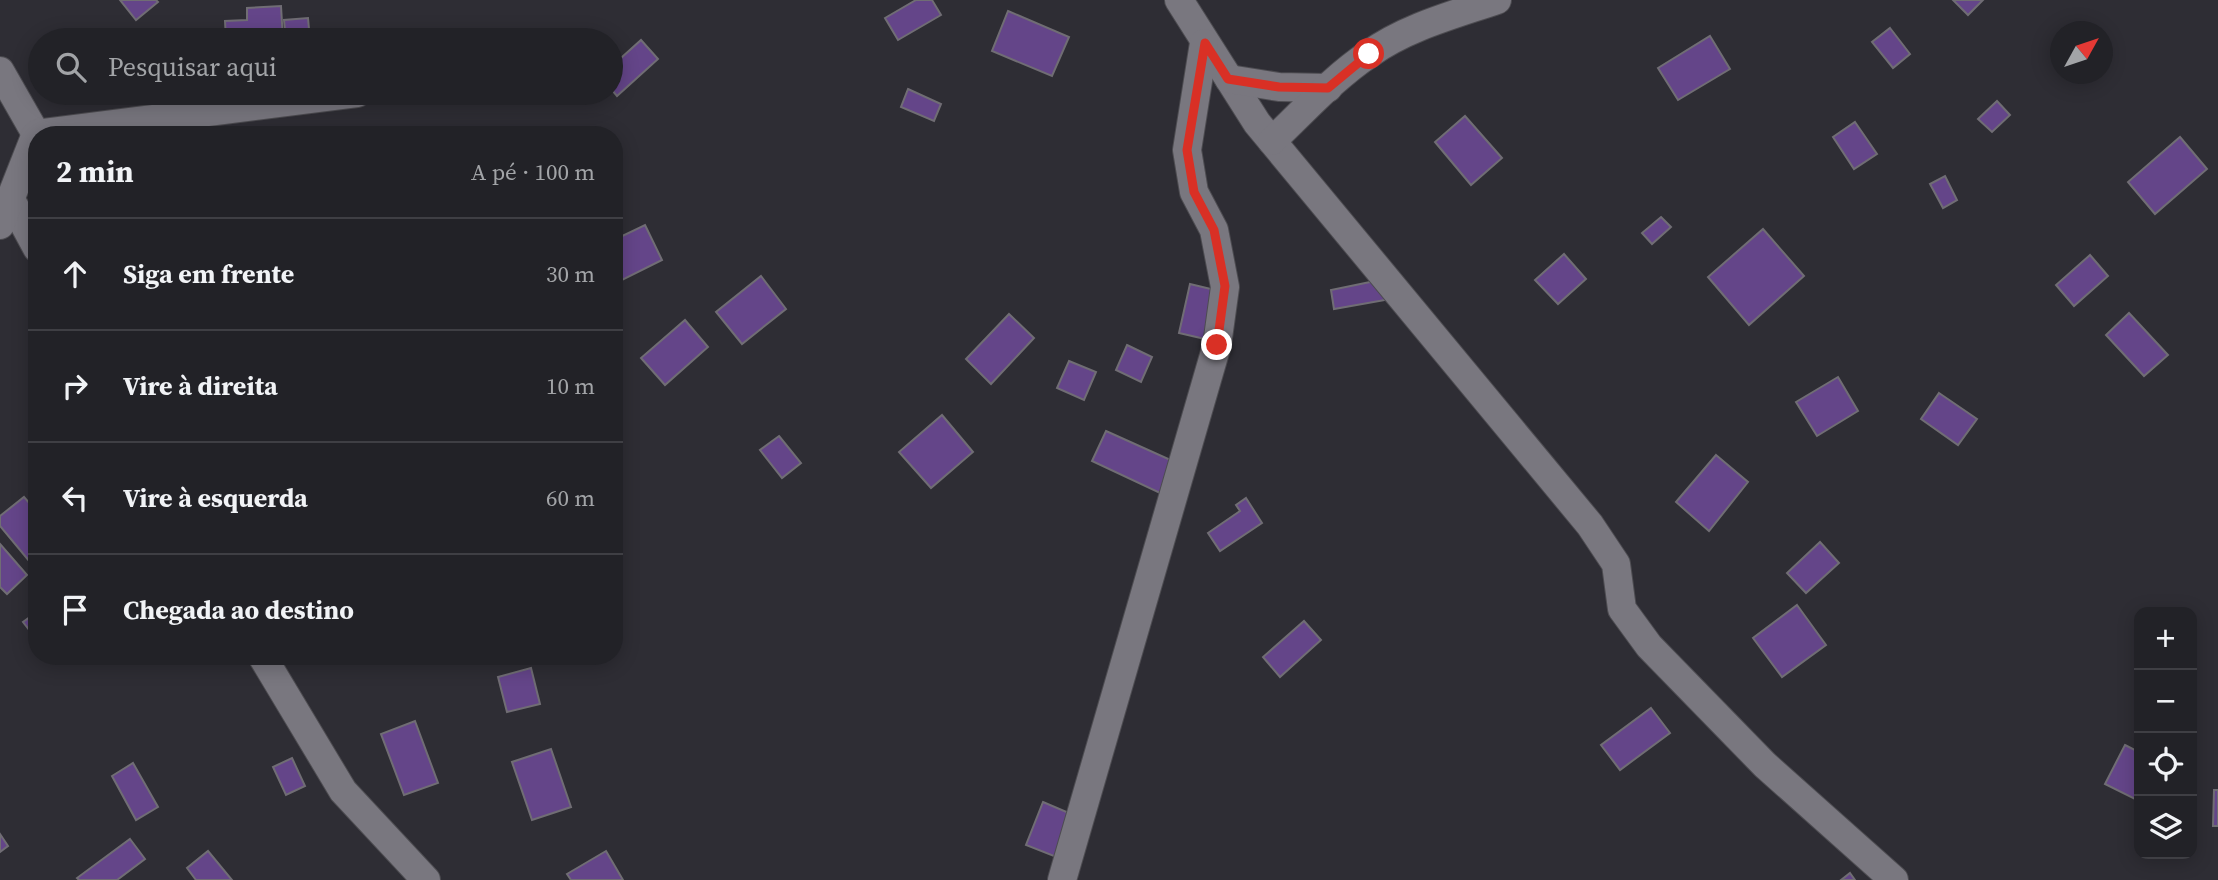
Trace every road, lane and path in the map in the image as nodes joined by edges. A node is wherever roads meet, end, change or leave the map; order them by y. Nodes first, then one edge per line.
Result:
1 (1179, 0) edge
2 (1497, 0) edge
3 (1205, 43) junction
4 (0, 71) edge
5 (1228, 79) junction
6 (1328, 88) junction
7 (263, 105) edge
8 (31, 126) edge
9 (99, 126) edge
10 (1272, 141) junction
11 (28, 154) edge
12 (5, 213) edge
13 (28, 238) edge
14 (267, 665) edge
15 (426, 880) edge
16 (1062, 880) edge
17 (1894, 880) edge

1 - 3 street
2 - 6 street
3 - 5 street
3 - 16 street
4 - 8 street
5 - 6 street
5 - 10 street
6 - 10 street
7 - 9 street
10 - 17 street
11 - 12 street
12 - 13 street
14 - 15 street

